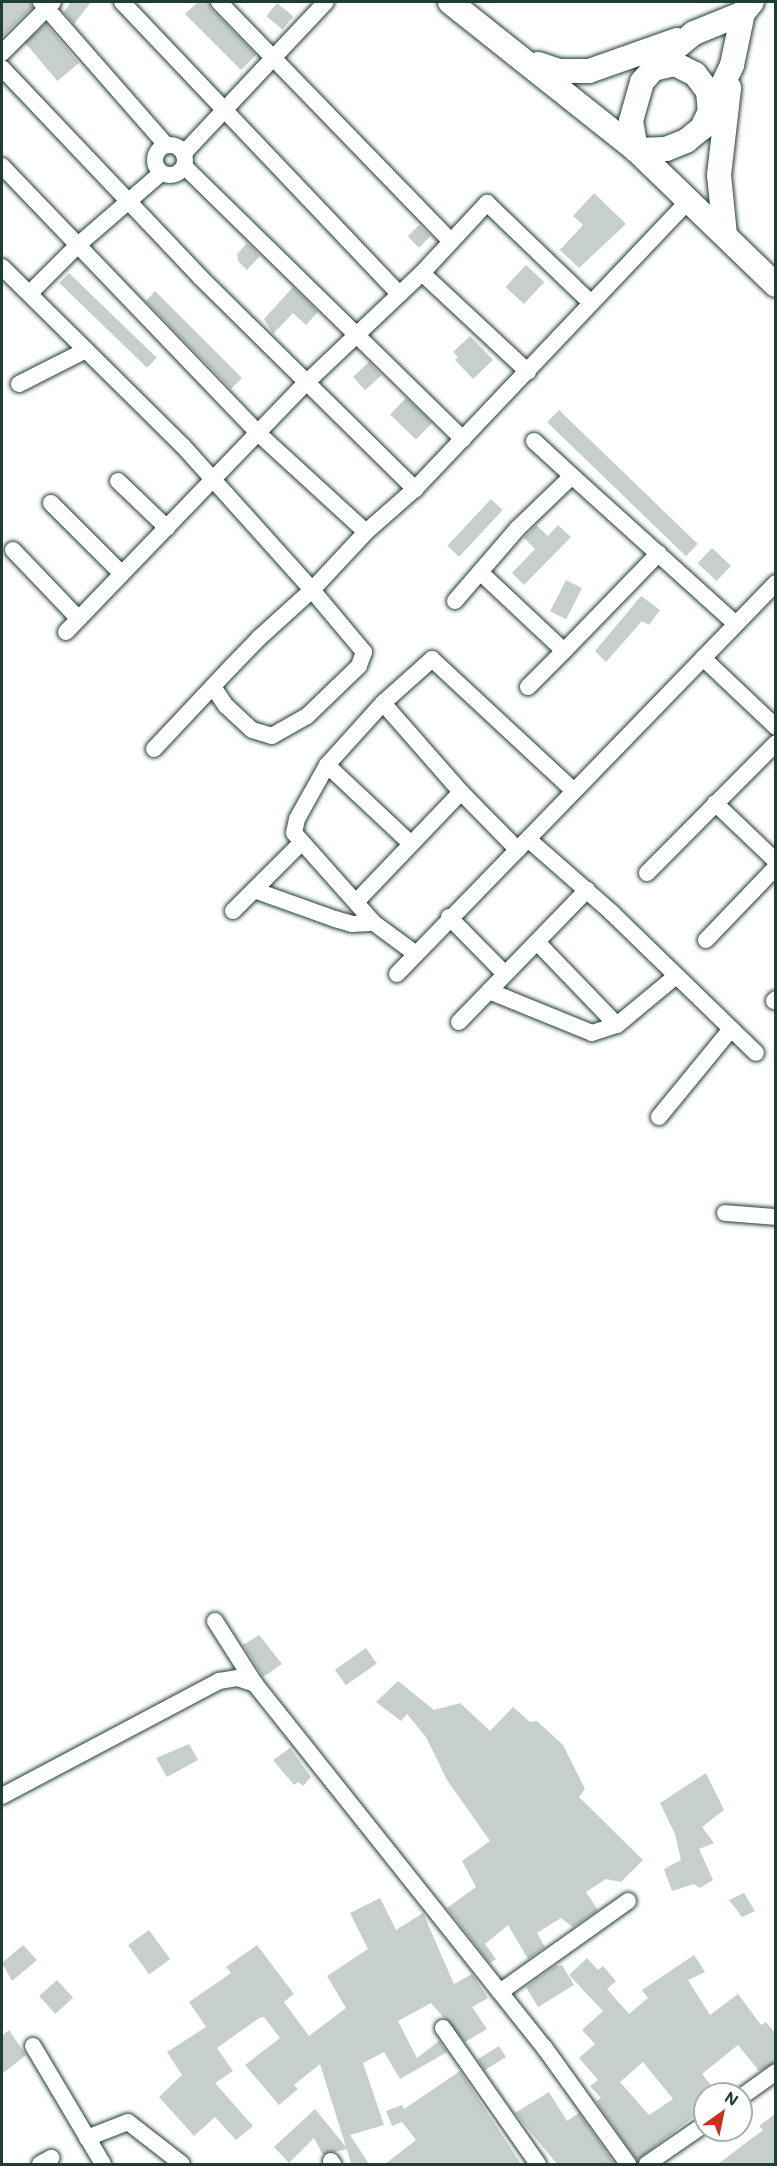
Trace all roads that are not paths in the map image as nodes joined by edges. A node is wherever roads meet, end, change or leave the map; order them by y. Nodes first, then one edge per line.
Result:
1 (122, 2) edge
2 (219, 2) edge
3 (326, 2) edge
4 (450, 2) edge
5 (47, 4) edge
6 (748, 8) edge
7 (694, 33) junction
8 (2, 52) edge
9 (271, 58) junction
10 (527, 60) junction
11 (732, 65) junction
12 (2, 68) edge
13 (653, 69) junction
14 (223, 108) junction
15 (710, 114) junction
16 (166, 145) junction
17 (636, 150) junction
18 (185, 160) junction
19 (2, 166) edge
20 (161, 173) junction
21 (689, 200) junction
22 (127, 202) junction
23 (725, 235) junction
24 (450, 240) junction
25 (78, 245) junction
26 (2, 267) edge
27 (422, 273) junction
28 (776, 285) edge
29 (30, 293) junction
30 (399, 294) junction
31 (591, 303) junction
32 (358, 336) junction
33 (86, 350) junction
34 (528, 372) junction
35 (306, 382) junction
36 (19, 384) dead end
37 (259, 434) junction
38 (463, 439) junction
39 (534, 441) dead end
40 (572, 476) junction
41 (213, 479) junction
42 (118, 481) dead end
43 (415, 489) junction
44 (51, 503) dead end
45 (167, 528) junction
46 (366, 532) junction
47 (13, 550) dead end
48 (659, 553) junction
49 (480, 572) junction
50 (122, 574) junction
51 (776, 583) edge
52 (312, 590) junction
53 (455, 601) dead end
54 (79, 619) junction
55 (736, 624) junction
56 (66, 632) dead end
57 (564, 651) junction
58 (703, 658) junction
59 (213, 687) junction
60 (528, 687) dead end
61 (383, 703) junction
62 (776, 727) edge
63 (776, 743) edge
64 (154, 749) dead end
65 (327, 765) junction
66 (574, 791) junction
67 (461, 792) junction
68 (715, 803) junction
69 (301, 843) junction
70 (411, 844) junction
71 (523, 844) junction
72 (776, 861) edge
73 (776, 867) edge
74 (647, 873) dead end
75 (254, 890) junction
76 (587, 890) junction
77 (356, 902) junction
78 (233, 911) dead end
79 (449, 917) junction
80 (374, 922) junction
81 (706, 940) dead end
82 (537, 942) junction
83 (416, 954) junction
84 (504, 973) junction
85 (398, 974) dead end
86 (676, 976) junction
87 (489, 991) junction
88 (459, 1022) dead end
89 (617, 1025) junction
90 (731, 1029) junction
91 (756, 1053) dead end
92 (659, 1117) dead end
93 (725, 1213) dead end
94 (775, 1216) edge
95 (215, 1621) dead end
96 (255, 1684) junction
97 (2, 1796) edge
98 (628, 1901) dead end
99 (500, 1992) junction
100 (443, 2028) dead end
101 (33, 2046) dead end
102 (776, 2072) edge
103 (753, 2088) edge
104 (693, 2132) edge
105 (87, 2138) junction
106 (103, 2164) edge
107 (182, 2164) edge
108 (538, 2164) edge
109 (628, 2164) edge
110 (647, 2164) edge

1 - 14 street
2 - 9 street
3 - 9 street
4 - 10 main road
5 - 8 street
5 - 16 street
6 - 7 main road
6 - 11 main road
7 - 10 main road
7 - 13 main road
9 - 14 street
9 - 24 street
10 - 17 main road
11 - 15 main road
11 - 23 main road
12 - 22 street
13 - 15 main road
13 - 17 main road
14 - 18 street
14 - 30 street
15 - 17 main road
16 - 18 street
16 - 20 street
17 - 21 main road
18 - 20 street
18 - 32 street
19 - 25 street
20 - 22 street
21 - 23 main road
21 - 31 street
22 - 25 street
22 - 35 street
23 - 28 main road
24 - 27 street
24 - 31 street
25 - 29 street
25 - 37 street
26 - 29 street
27 - 30 street
27 - 34 street
29 - 33 street
30 - 32 street
31 - 34 street
32 - 35 street
32 - 38 street
33 - 36 street
33 - 41 street
34 - 38 street
35 - 37 street
35 - 43 street
37 - 41 street
37 - 46 street
38 - 43 street
39 - 40 street
40 - 48 street
40 - 49 street
41 - 45 street
41 - 52 street
42 - 45 street
43 - 46 street
44 - 50 street
45 - 50 street
46 - 52 street
47 - 54 street
48 - 55 street
48 - 57 street
49 - 53 street
49 - 57 street
50 - 54 street
51 - 55 street
52 - 59 street
52 - 59 street
54 - 56 street
55 - 58 street
57 - 60 street
58 - 62 street
58 - 66 street
59 - 64 street
61 - 65 street
61 - 66 street
61 - 67 street
63 - 68 street
65 - 69 street
65 - 70 street
66 - 71 street
67 - 70 street
67 - 71 street
68 - 72 street
68 - 74 street
69 - 75 street
69 - 77 street
70 - 77 street
71 - 76 street
71 - 79 street
73 - 81 street
75 - 78 street
75 - 80 street
76 - 82 street
76 - 86 street
77 - 80 street
79 - 83 street
79 - 84 street
80 - 83 street
82 - 84 street
82 - 89 street
83 - 85 street
84 - 87 street
86 - 89 street
86 - 90 street
87 - 88 street
87 - 89 street
90 - 91 street
90 - 92 street
93 - 94 street
95 - 96 street
96 - 97 street
96 - 99 street
98 - 99 street
99 - 109 street
100 - 108 street
101 - 105 street
102 - 103 street
104 - 110 street
105 - 106 street
105 - 107 street

